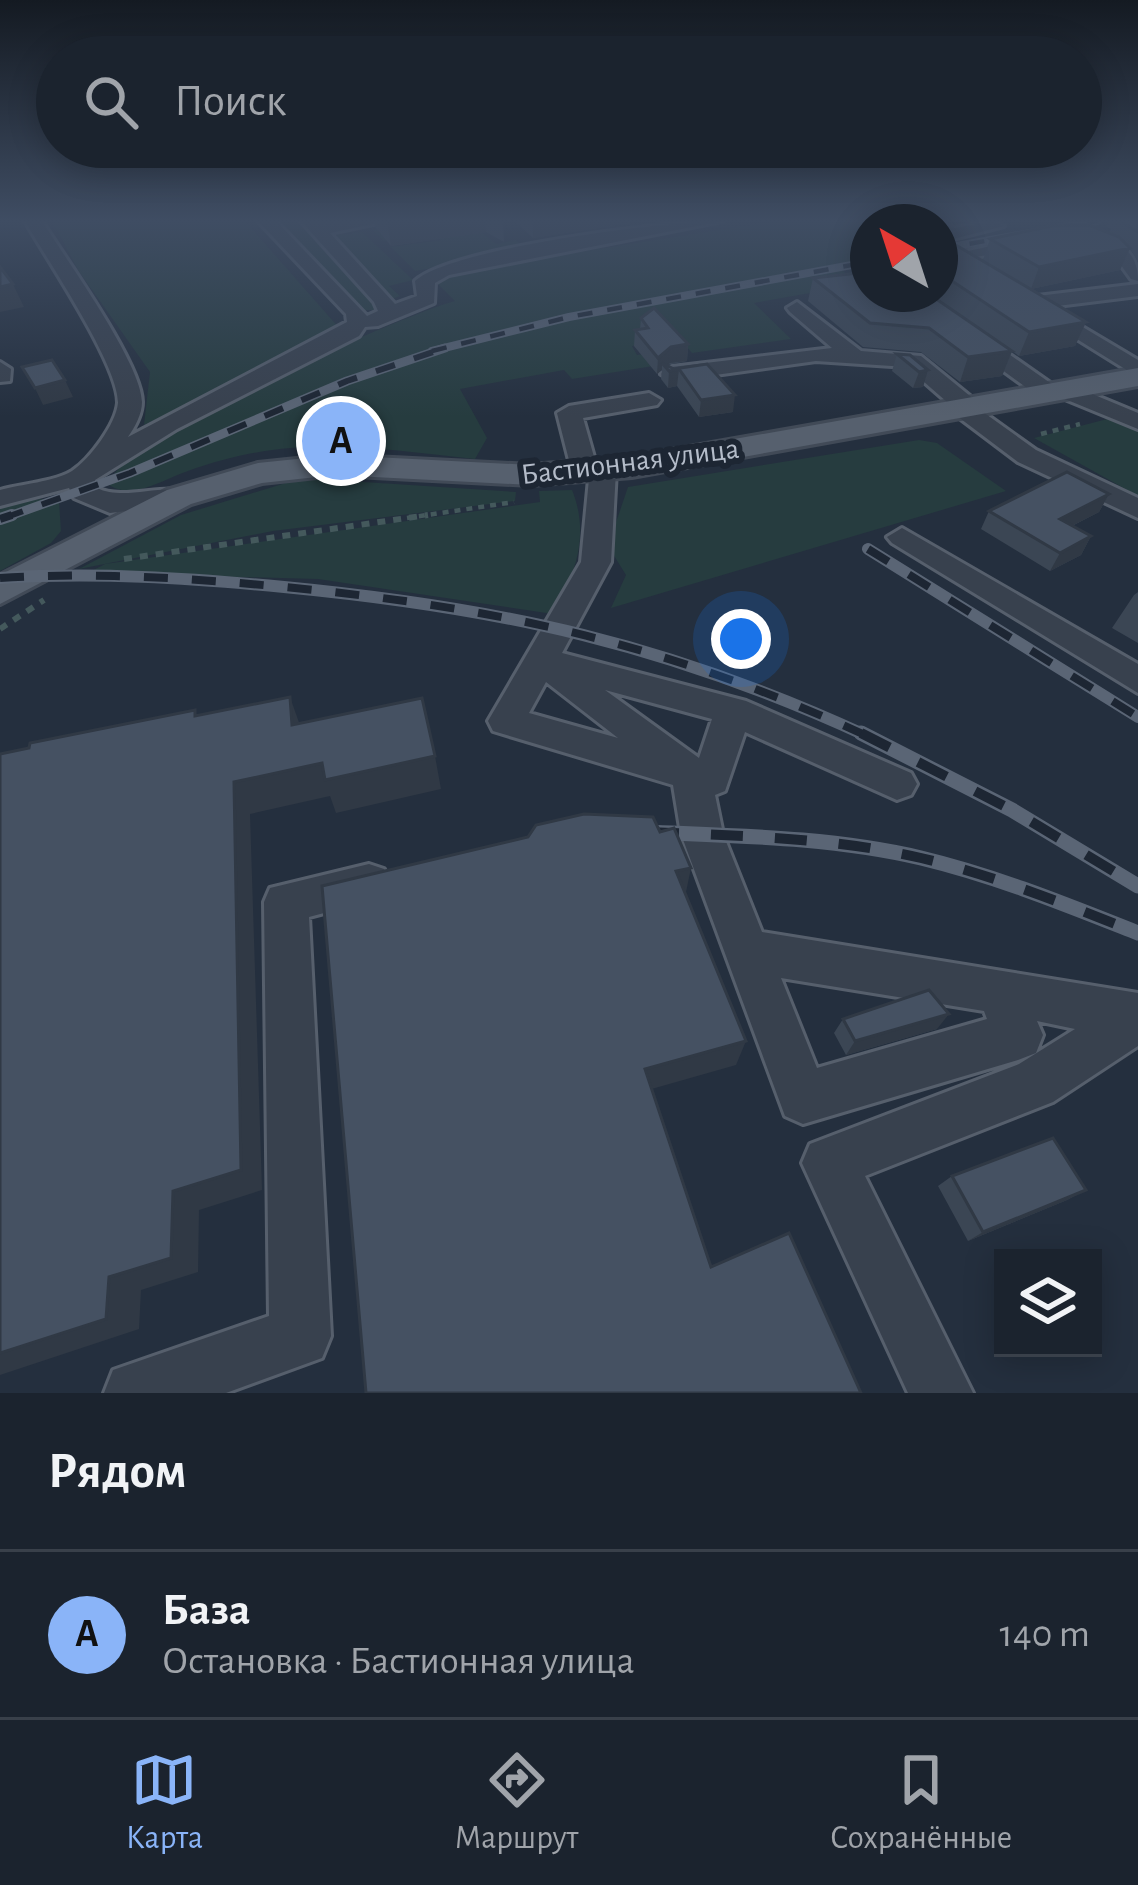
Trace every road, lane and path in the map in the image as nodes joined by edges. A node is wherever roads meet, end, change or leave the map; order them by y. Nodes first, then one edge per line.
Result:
1 (72, 286) edge
2 (330, 286) edge
3 (370, 286) edge
4 (426, 286) edge
5 (1138, 290) edge
6 (797, 308) dead end
7 (937, 312) edge
8 (389, 314) junction
9 (351, 331) junction
10 (856, 357) junction
11 (672, 374) edge
12 (1138, 374) edge
13 (1058, 393) junction
14 (649, 400) dead end
15 (969, 410) junction
16 (1128, 418) edge
17 (1008, 442) junction
18 (594, 471) junction
19 (82, 477) junction
20 (179, 497) junction
21 (0, 498) edge
22 (521, 502) dead end
23 (1138, 509) edge
24 (902, 537) dead end
25 (107, 562) dead end
26 (0, 591) edge
27 (49, 597) dead end
28 (0, 629) edge
29 (541, 660) junction
30 (1138, 680) edge
31 (733, 711) junction
32 (692, 774) junction
33 (897, 784) dead end
34 (423, 871) edge
35 (745, 951) junction
36 (1000, 990) junction
37 (1137, 1017) edge
38 (136, 1393) edge
39 (941, 1393) edge

1 - 19 street
2 - 9 street
3 - 8 street
4 - 8 street
5 - 12 street
6 - 10 street
7 - 13 street
8 - 9 street
9 - 19 street
10 - 11 street
10 - 15 street
12 - 13 main road, Бастионная улица
13 - 15 main road, Бастионная улица
13 - 16 street
14 - 18 street
15 - 17 street
15 - 18 main road, Бастионная улица
16 - 17 path
17 - 23 street
18 - 20 main road, Бастионная улица
18 - 29 street
19 - 20 street
19 - 21 street
20 - 26 main road, Бастионная улица
22 - 25 path
24 - 30 street
27 - 28 path
29 - 31 street
29 - 32 street
29 - 32 street
31 - 32 street
31 - 33 street
32 - 35 street
34 - 38 street
35 - 36 street
35 - 36 street
36 - 37 street
37 - 39 street

